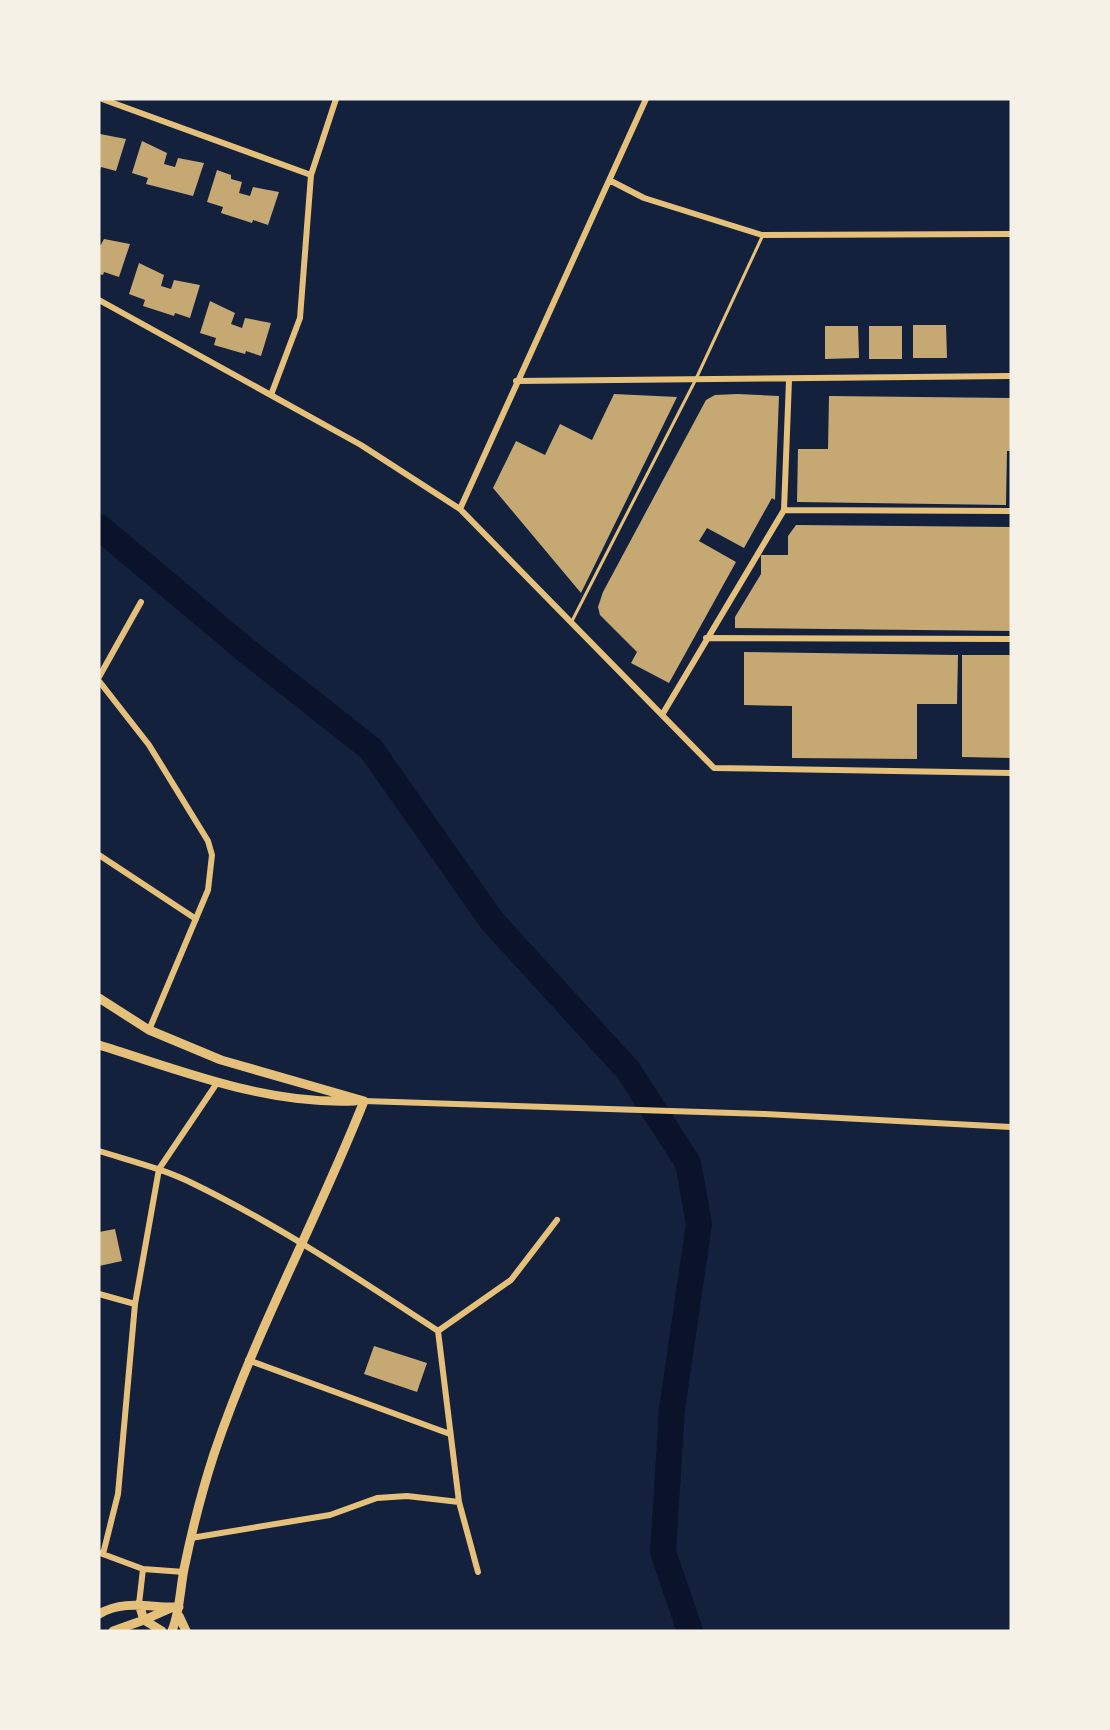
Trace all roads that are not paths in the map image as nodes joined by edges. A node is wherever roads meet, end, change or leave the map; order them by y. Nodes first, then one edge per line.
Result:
1 (102, 99) edge
2 (336, 99) edge
3 (646, 99) edge
4 (120, 102) edge
5 (311, 175) junction
6 (610, 181) junction
7 (1011, 234) edge
8 (762, 235) junction
9 (99, 300) edge
10 (1011, 376) edge
11 (789, 380) junction
12 (516, 381) junction
13 (695, 381) junction
14 (271, 395) junction
15 (460, 509) junction
16 (784, 510) junction
17 (1011, 511) edge
18 (141, 602) dead end
19 (571, 623) junction
20 (706, 638) junction
21 (1011, 639) edge
22 (99, 679) edge
23 (662, 716) junction
24 (1011, 774) edge
25 (99, 855) edge
26 (196, 919) junction
27 (99, 998) edge
28 (149, 1030) junction
29 (99, 1045) edge
30 (218, 1083) junction
31 (364, 1101) junction
32 (1011, 1126) edge
33 (99, 1151) edge
34 (159, 1169) junction
35 (557, 1220) dead end
36 (300, 1241) junction
37 (99, 1294) edge
38 (135, 1304) junction
39 (438, 1330) junction
40 (248, 1360) junction
41 (450, 1434) junction
42 (459, 1502) junction
43 (191, 1538) junction
44 (101, 1553) edge
45 (143, 1569) junction
46 (184, 1572) junction
47 (478, 1572) dead end
48 (139, 1604) junction
49 (177, 1610) junction
50 (99, 1614) edge
51 (144, 1620) junction
52 (113, 1631) edge
53 (162, 1631) edge
54 (172, 1631) edge
55 (186, 1631) edge

1 - 4 street
2 - 5 street
3 - 6 street
4 - 5 street
5 - 14 street
6 - 8 street
6 - 12 street
7 - 8 street
8 - 13 lane
9 - 14 street
10 - 11 street
11 - 13 street
11 - 16 street
12 - 13 street
12 - 15 street
13 - 19 lane
14 - 15 street
15 - 19 street
16 - 17 street
16 - 20 street
18 - 22 street
19 - 23 street
20 - 21 street
20 - 23 street
22 - 26 street
23 - 24 street
25 - 26 street
26 - 28 street
27 - 28 main road
28 - 31 main road
29 - 30 main road
30 - 31 main road
30 - 34 street
31 - 32 street
31 - 36 main road
33 - 34 street
34 - 36 street
34 - 38 street
35 - 39 street
36 - 39 street
36 - 40 main road
37 - 38 street
38 - 44 street
39 - 41 street
40 - 41 street
40 - 43 main road
41 - 42 street
42 - 43 street
42 - 47 street
43 - 46 main road
44 - 45 street
45 - 46 street
45 - 48 street
46 - 49 main road
48 - 49 main road
48 - 50 main road
48 - 51 main road
49 - 51 main road
49 - 54 main road
49 - 55 main road
51 - 52 main road
51 - 53 main road

